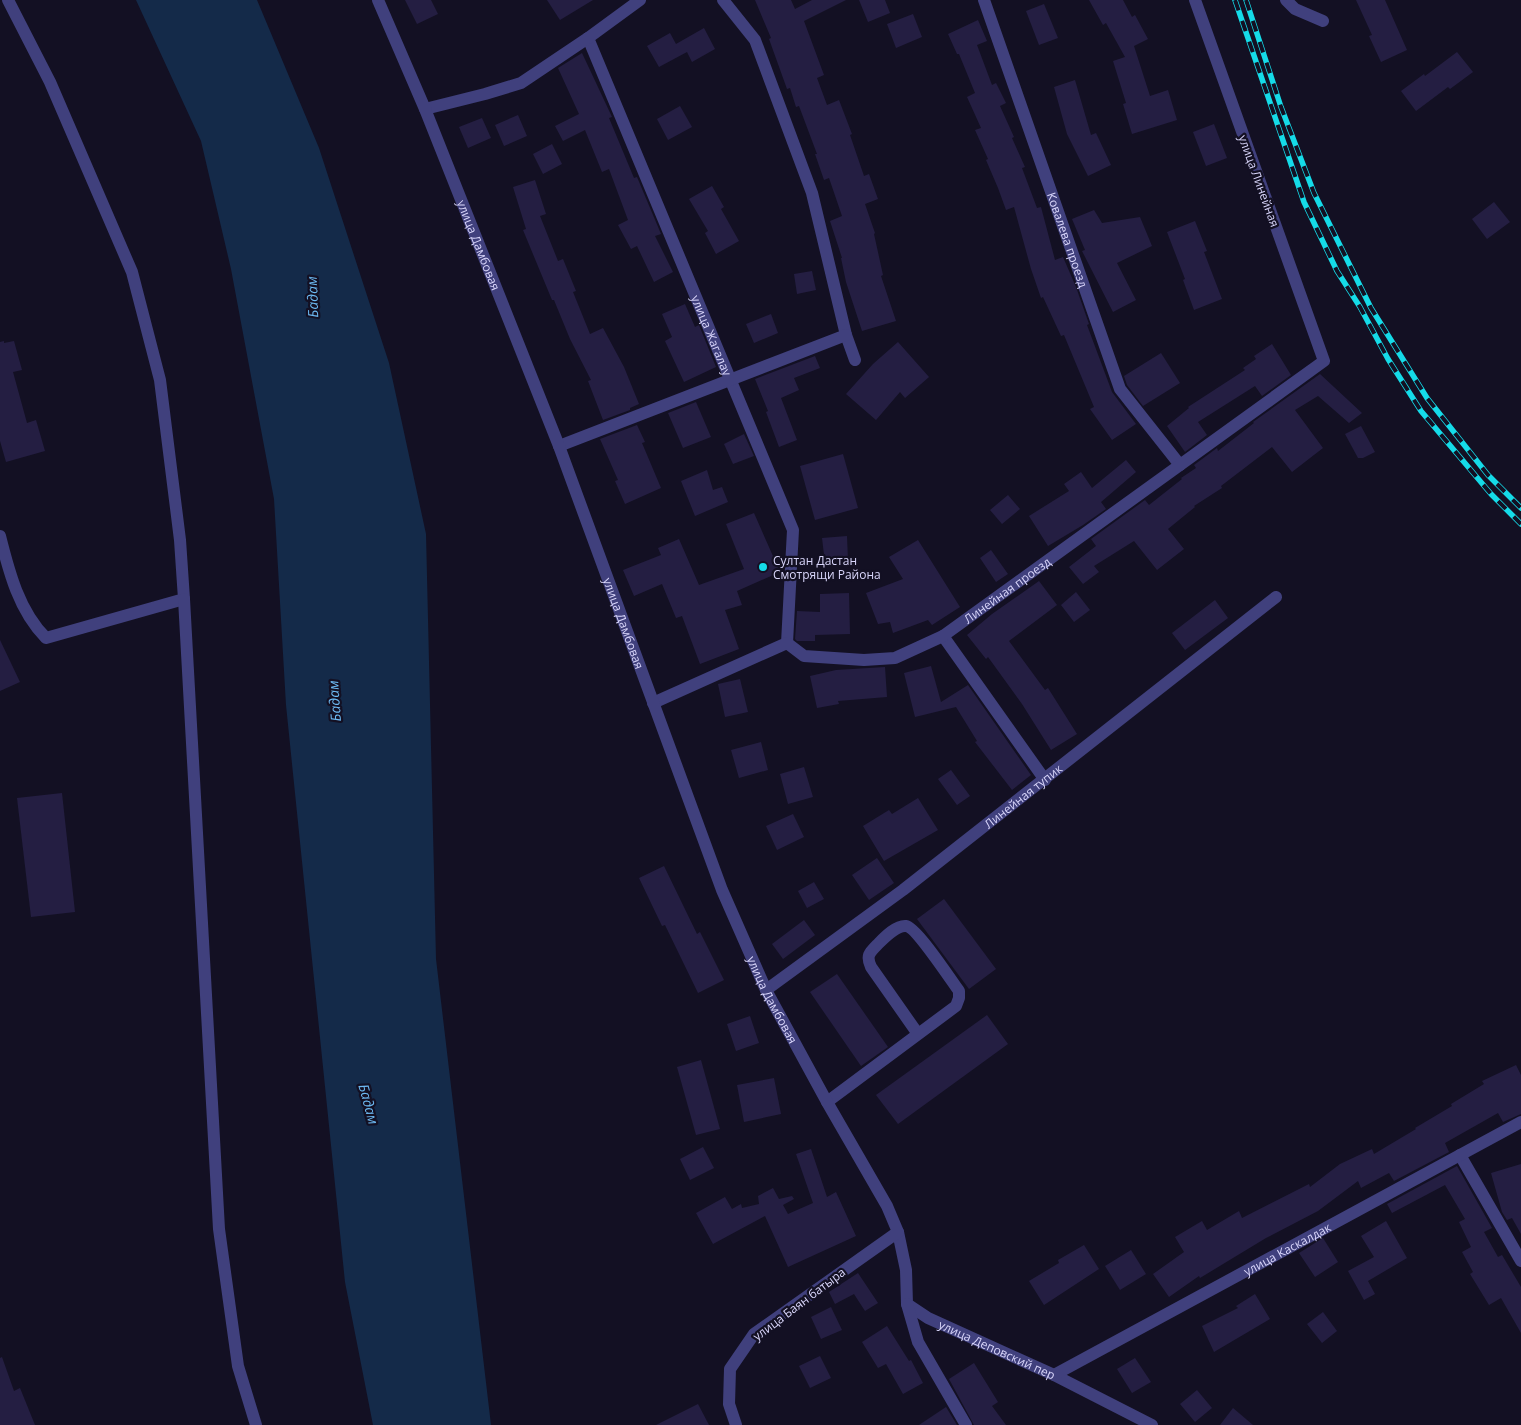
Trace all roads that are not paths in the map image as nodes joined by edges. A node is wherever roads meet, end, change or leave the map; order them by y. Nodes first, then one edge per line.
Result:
1 (8, 0) edge
2 (378, 0) edge
3 (640, 0) edge
4 (723, 0) edge
5 (984, 0) edge
6 (1195, 0) edge
7 (1286, 0) edge
8 (1323, 21) dead end
9 (588, 38) junction
10 (425, 109) junction
11 (846, 335) junction
12 (855, 360) dead end
13 (1324, 361) joint
14 (730, 379) junction
15 (559, 446) junction
16 (1180, 465) junction
17 (0, 536) edge
18 (1276, 598) dead end
19 (184, 599) junction
20 (943, 636) junction
21 (787, 642) junction
22 (653, 703) junction
23 (1045, 780) junction
24 (766, 990) junction
25 (918, 1034) junction
26 (827, 1102) junction
27 (1521, 1122) edge
28 (1460, 1155) junction
29 (898, 1232) junction
30 (1521, 1260) edge
31 (907, 1304) junction
32 (1054, 1375) junction
33 (256, 1425) edge
34 (736, 1425) edge
35 (966, 1425) edge
36 (1152, 1425) edge

1 - 19 street
2 - 10 street, улица Дамбовая
3 - 9 street
4 - 11 street
5 - 16 street, Ковалева проезд
6 - 13 street, улица Линейная
7 - 8 street
9 - 10 street
9 - 14 street, улица Жагалау
10 - 15 street, улица Дамбовая
11 - 12 street
11 - 14 street
13 - 16 street, Линейная проезд
14 - 15 street
14 - 21 street, улица Жагалау
15 - 22 street, улица Дамбовая
16 - 20 street, Линейная проезд
17 - 19 street
18 - 23 street, Линейная тупик
19 - 33 street
20 - 21 street, Линейная проезд
20 - 23 street
21 - 22 street
22 - 24 street, улица Дамбовая
23 - 24 street, Линейная тупик
24 - 26 street, улица Дамбовая
25 - 25 street
25 - 26 street
26 - 29 street, улица Дамбовая
27 - 28 street, улица Каскалдак
28 - 30 street
28 - 32 street, улица Каскалдак
29 - 31 street
29 - 34 street, улица Баян батыра
31 - 32 street, улица Деповский пер
31 - 35 street
32 - 36 street, улица Деповский пер

